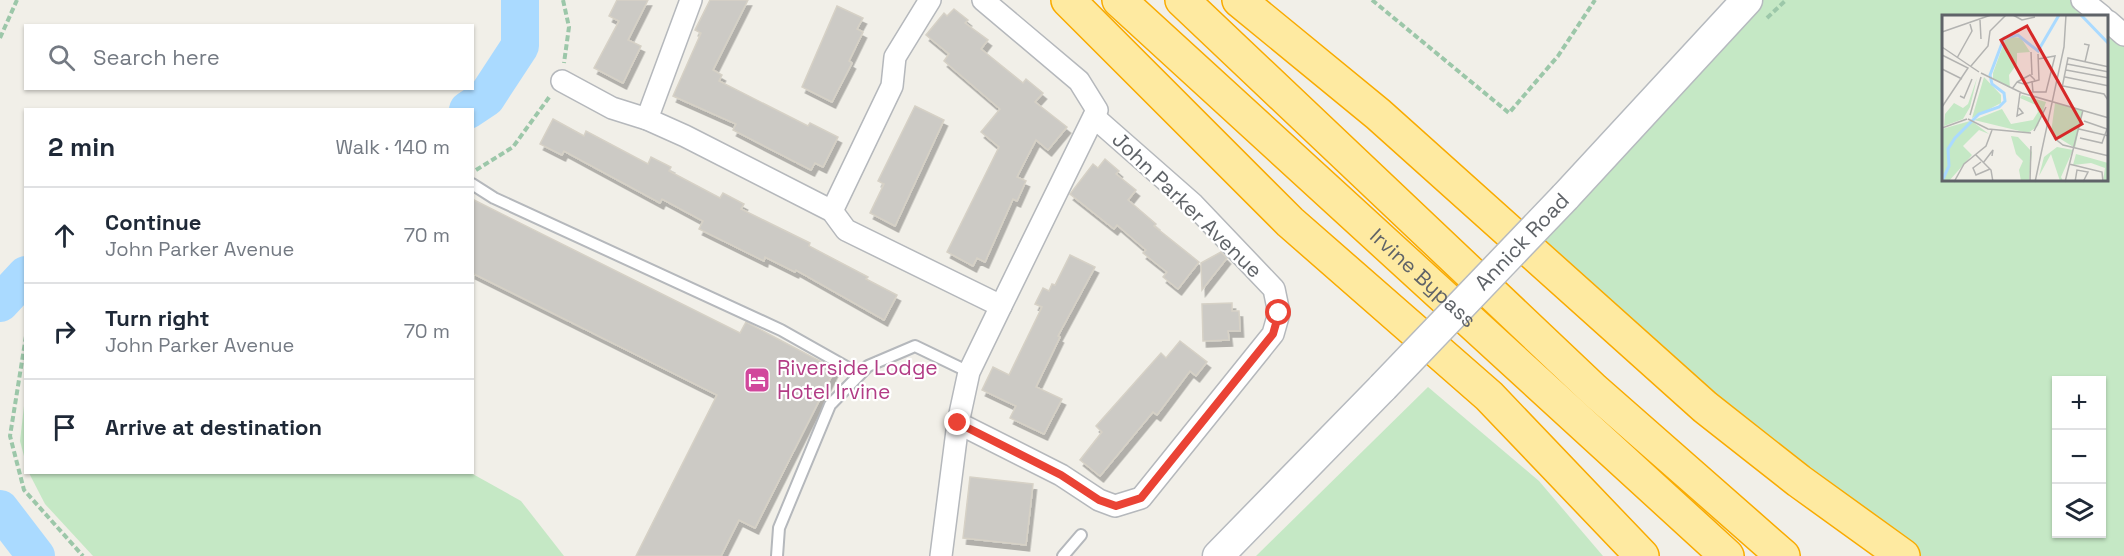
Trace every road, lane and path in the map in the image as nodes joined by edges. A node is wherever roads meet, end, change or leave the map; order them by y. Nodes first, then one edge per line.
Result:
1 (17, 0) edge
2 (563, 0) edge
3 (691, 0) edge
4 (930, 0) edge
5 (983, 0) edge
6 (1068, 0) edge
7 (1119, 0) edge
8 (1182, 0) edge
9 (1239, 0) edge
10 (1372, 0) edge
11 (1594, 0) edge
12 (1747, 0) edge
13 (2082, 0) edge
14 (2101, 15) edge
15 (2109, 22) edge
16 (2124, 36) edge
17 (0, 38) edge
18 (562, 81) junction
19 (1094, 117) junction
20 (647, 119) junction
21 (474, 171) edge
22 (474, 185) edge
23 (832, 211) junction
24 (1001, 306) junction
25 (24, 348) edge
26 (969, 372) junction
27 (859, 374) junction
28 (958, 423) junction
29 (1081, 535) dead end
30 (83, 556) edge
31 (777, 556) edge
32 (941, 556) edge
33 (1063, 556) edge
34 (1218, 556) edge
35 (1642, 556) edge
36 (1727, 556) edge
37 (1783, 556) edge
38 (1903, 556) edge

1 - 17 path
2 - 18 path
3 - 20 street
4 - 23 street
5 - 19 street, John Parker Avenue
6 - 35 highway
7 - 36 highway, Irvine Bypass
8 - 37 highway, Irvine Bypass
9 - 38 highway
10 - 11 path
12 - 34 main road, Annick Road, bridge
13 - 14 street
15 - 16 street
18 - 20 street
18 - 21 path
19 - 24 street
19 - 28 street, John Parker Avenue
20 - 23 street
22 - 27 lane
23 - 24 street
24 - 26 street
25 - 30 path
26 - 27 lane
26 - 28 street
27 - 31 lane
28 - 32 street
29 - 33 lane

